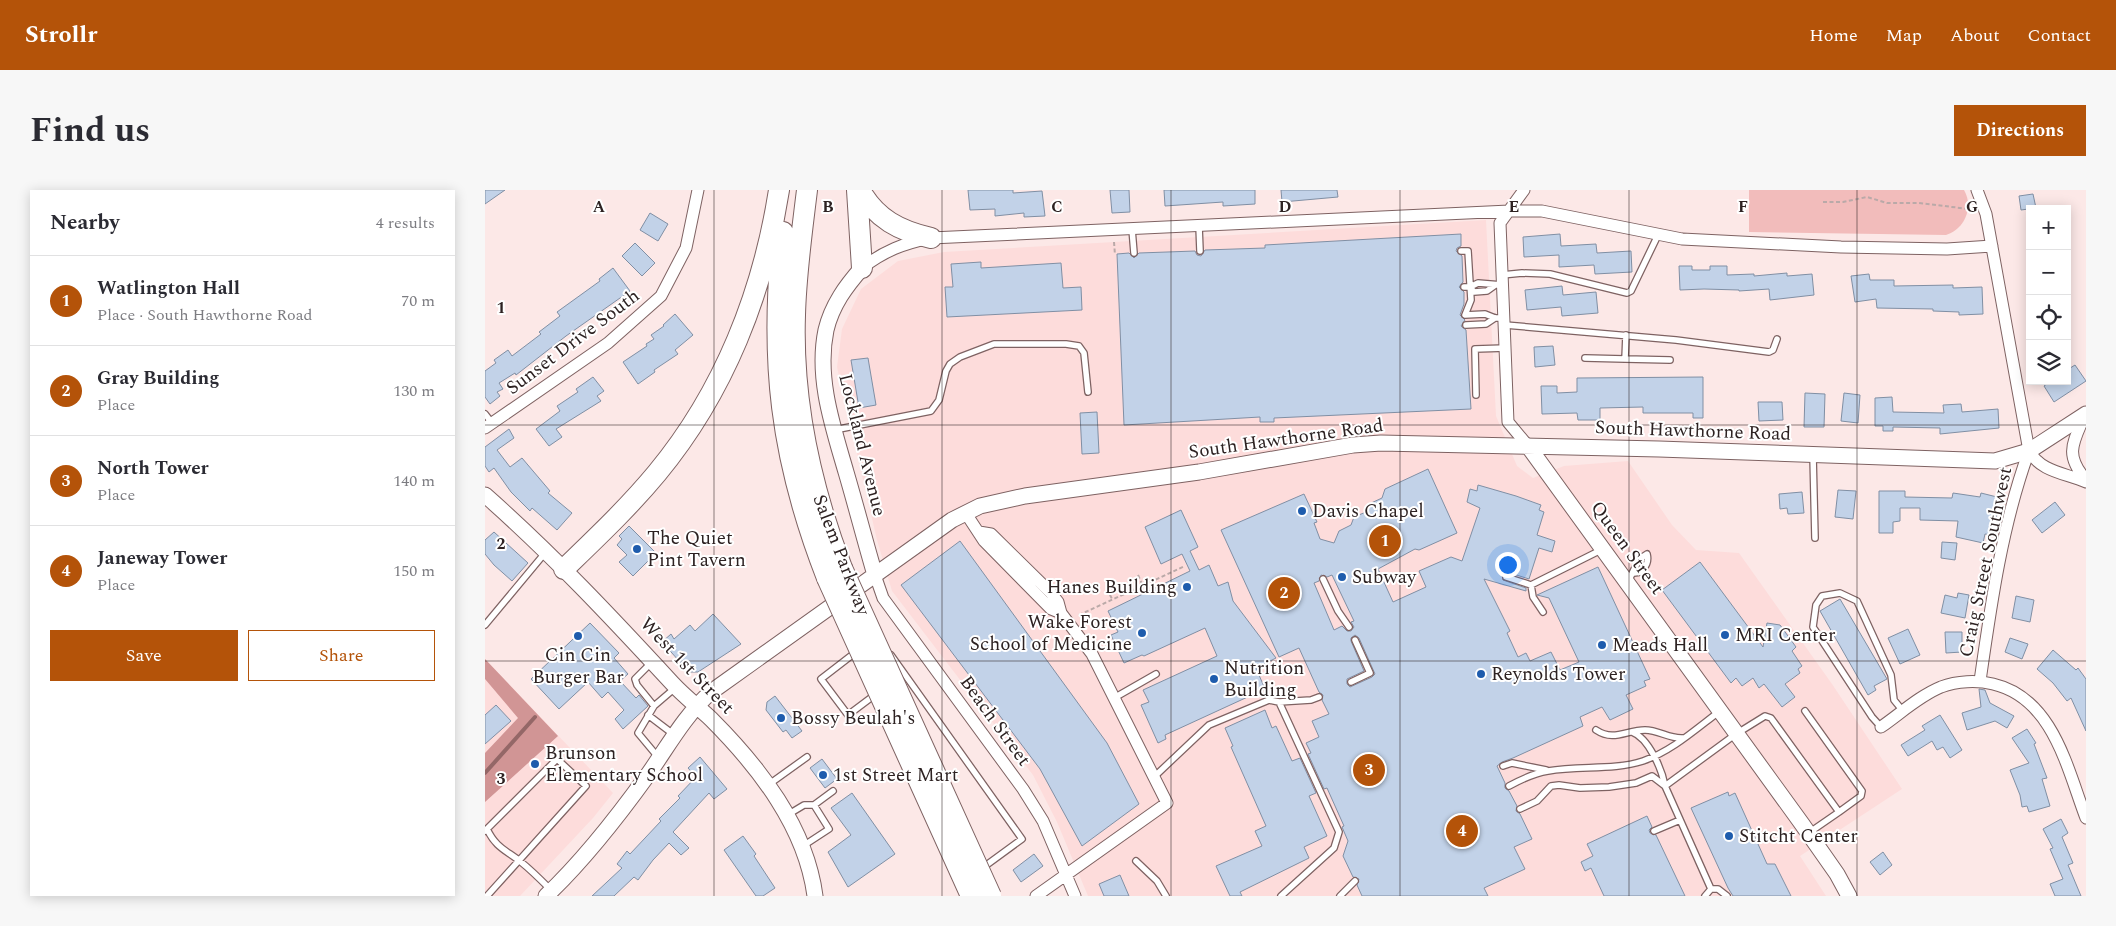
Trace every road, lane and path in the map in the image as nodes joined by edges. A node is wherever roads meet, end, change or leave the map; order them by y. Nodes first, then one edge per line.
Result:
1 (698, 190) edge
2 (779, 190) edge
3 (789, 190) edge
4 (807, 190) edge
5 (858, 190) edge
6 (1523, 190) edge
7 (1977, 190) edge
8 (1823, 202) dead end
9 (1969, 209) dead end
10 (1509, 211) junction
11 (1199, 226) junction
12 (1132, 229) junction
13 (1658, 235) junction
14 (931, 238) junction
15 (1114, 242) dead end
16 (1991, 246) junction
17 (1200, 251) dead end
18 (1461, 251) dead end
19 (1134, 253) dead end
20 (1115, 255) dead end
21 (862, 268) junction
22 (1499, 282) junction
23 (1467, 287) junction
24 (1501, 320) junction
25 (1466, 325) dead end
26 (1626, 335) junction
27 (1777, 338) dead end
28 (1506, 348) junction
29 (1475, 353) junction
30 (1467, 356) dead end
31 (1585, 358) dead end
32 (1625, 359) junction
33 (1670, 360) dead end
34 (1088, 392) dead end
35 (1476, 395) dead end
36 (2085, 415) edge
37 (487, 422) edge
38 (834, 430) junction
39 (1528, 446) junction
40 (2029, 451) junction
41 (1813, 455) junction
42 (2086, 481) edge
43 (485, 495) edge
44 (965, 512) junction
45 (1815, 538) dead end
46 (1603, 549) junction
47 (546, 551) junction
48 (1185, 566) dead end
49 (564, 569) junction
50 (835, 573) junction
51 (875, 575) junction
52 (1138, 575) dead end
53 (1506, 577) dead end
54 (1323, 579) dead end
55 (1531, 584) junction
56 (1143, 585) junction
57 (1107, 589) dead end
58 (1112, 599) junction
59 (1543, 612) dead end
60 (1079, 615) dead end
61 (485, 624) edge
62 (1349, 627) dead end
63 (870, 640) dead end
64 (1355, 640) dead end
65 (863, 646) dead end
66 (653, 661) junction
67 (903, 673) junction
68 (1156, 674) dead end
69 (1979, 681) junction
70 (1351, 682) dead end
71 (676, 686) junction
72 (1319, 697) dead end
73 (1114, 698) junction
74 (1279, 702) junction
75 (654, 706) junction
76 (696, 706) junction
77 (1720, 711) junction
78 (1805, 711) dead end
79 (1903, 711) junction
80 (649, 715) junction
81 (1881, 727) joint
82 (1596, 730) dead end
83 (1632, 732) junction
84 (1736, 734) junction
85 (675, 736) junction
86 (1683, 738) junction
87 (807, 757) dead end
88 (1653, 757) junction
89 (659, 758) junction
90 (1503, 766) dead end
91 (1551, 770) junction
92 (1154, 776) junction
93 (767, 785) junction
94 (1509, 786) dead end
95 (1665, 786) junction
96 (833, 791) dead end
97 (814, 805) junction
98 (1520, 809) dead end
99 (1839, 812) junction
100 (787, 816) junction
101 (2086, 818) edge
102 (1680, 820) junction
103 (486, 830) edge
104 (1654, 831) dead end
105 (1809, 834) junction
106 (801, 847) junction
107 (520, 861) junction
108 (1136, 861) dead end
109 (1067, 874) junction
110 (971, 880) edge
111 (1355, 881) dead end
112 (1711, 889) junction
113 (549, 893) edge
114 (487, 896) edge
115 (815, 896) edge
116 (991, 896) edge
117 (998, 896) edge
118 (1036, 896) edge
119 (1075, 896) edge
120 (1166, 896) edge
121 (1281, 896) edge
122 (1340, 896) edge
123 (1705, 896) edge
124 (1727, 896) edge
125 (1849, 896) edge

1 - 37 street, Sunset Drive South
2 - 49 highway
3 - 50 highway, Salem Parkway
4 - 50 highway, Salem Parkway
5 - 14 highway
5 - 21 highway
6 - 10 street, Queen Street
7 - 16 street
8 - 9 path
10 - 11 street, Lockland Avenue
10 - 13 street, Lockland Avenue
10 - 22 street, Queen Street
11 - 12 street, Lockland Avenue
11 - 17 lane
12 - 14 street, Lockland Avenue
12 - 19 lane
13 - 16 street, Lockland Avenue
13 - 22 lane
14 - 21 street, Lockland Avenue
15 - 20 path
16 - 40 street
18 - 23 lane
21 - 38 main road, Lockland Avenue
22 - 23 lane
22 - 24 street, Queen Street
23 - 24 lane
24 - 25 lane
24 - 26 lane
24 - 28 street, Queen Street
26 - 27 lane
26 - 32 lane
28 - 29 lane
28 - 39 street, Queen Street
29 - 30 lane
29 - 35 lane
31 - 32 lane
32 - 33 lane
34 - 38 lane
36 - 40 main road, South Hawthorne Road
36 - 42 street
38 - 51 main road, Lockland Avenue
39 - 41 main road, South Hawthorne Road
39 - 44 main road, South Hawthorne Road
39 - 46 main road, Queen Street
40 - 41 main road, South Hawthorne Road
40 - 42 street
40 - 69 street, Craig Street Southwest
41 - 45 lane
43 - 47 main road, West 1st Street
44 - 51 main road, South Hawthorne Road
44 - 73 street
46 - 55 lane
46 - 77 main road, Queen Street
47 - 49 main road, West 1st Street
47 - 61 lane
48 - 56 path
49 - 66 main road, West 1st Street
50 - 110 highway, Salem Parkway, bridge
50 - 116 highway, Salem Parkway, bridge
51 - 76 main road, South Hawthorne Road
51 - 109 street, Beach Street
52 - 56 path
53 - 55 lane
54 - 62 lane
55 - 59 lane
56 - 58 path
57 - 58 path
58 - 60 path
63 - 67 lane
64 - 70 lane
65 - 67 lane
66 - 71 main road, West 1st Street
66 - 75 lane
67 - 110 lane
68 - 73 lane
69 - 79 street, Craig Street Southwest
69 - 101 street, Craig Street Southwest
71 - 75 lane
71 - 76 main road, West 1st Street
72 - 74 lane
73 - 92 street
74 - 92 lane
74 - 121 lane
75 - 80 lane
76 - 85 main road, South Hawthorne Road
76 - 93 main road, West 1st Street
77 - 84 main road, Queen Street
77 - 86 lane
78 - 99 lane
79 - 81 street, Craig Street Southwest
79 - 81 lane
80 - 85 lane
80 - 89 lane
82 - 83 lane
83 - 86 lane
83 - 88 lane
84 - 95 lane
84 - 99 lane
84 - 105 main road, Queen Street
85 - 89 main road, South Hawthorne Road
86 - 88 lane
87 - 93 lane
88 - 91 lane
88 - 95 lane
89 - 113 main road, South Hawthorne Road
90 - 91 lane
91 - 94 lane
92 - 109 street
93 - 100 main road, West 1st Street
95 - 98 lane
95 - 102 lane
96 - 97 lane
97 - 100 lane
97 - 106 lane
99 - 105 lane
100 - 106 main road, West 1st Street
102 - 104 lane
102 - 112 lane
103 - 107 lane
103 - 107 lane
105 - 125 main road, Queen Street
106 - 115 main road, West 1st Street
107 - 113 lane
107 - 114 lane
108 - 120 lane
109 - 118 street
109 - 119 street, Beach Street
110 - 117 lane
111 - 122 lane
112 - 123 lane
112 - 124 lane

